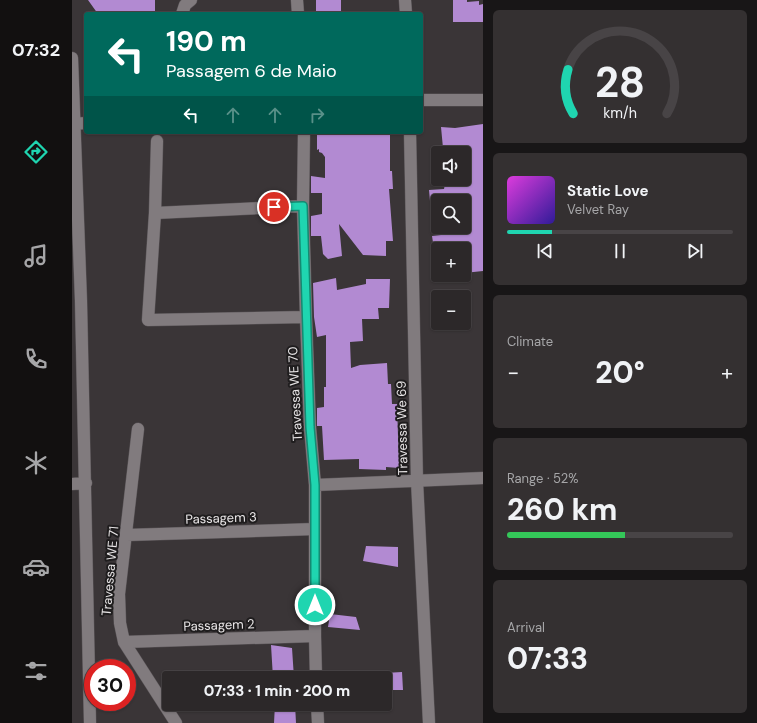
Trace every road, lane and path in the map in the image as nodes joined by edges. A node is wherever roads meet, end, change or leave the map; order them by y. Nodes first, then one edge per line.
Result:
1 (191, 0) edge
2 (297, 0) edge
3 (405, 0) edge
4 (183, 12) edge
5 (298, 12) edge
6 (406, 12) edge
7 (72, 58) edge
8 (423, 100) edge
9 (483, 100) edge
10 (78, 124) edge
11 (304, 134) edge
12 (410, 134) edge
13 (157, 141) dead end
14 (303, 206) junction
15 (155, 213) junction
16 (306, 317) junction
17 (138, 429) dead end
18 (483, 478) edge
19 (417, 481) junction
20 (86, 483) junction
21 (72, 484) edge
22 (315, 485) junction
23 (315, 529) junction
24 (127, 535) junction
25 (315, 636) junction
26 (124, 642) junction
27 (316, 671) edge
28 (317, 711) edge
29 (90, 723) edge
30 (176, 723) edge
31 (318, 723) edge
32 (429, 723) edge

1 - 4 street
2 - 5 street
3 - 6 street
7 - 10 street
8 - 9 street
10 - 20 street
11 - 14 street, Travessa WE 70
12 - 19 street, Travessa We 69
13 - 15 street
14 - 15 street
14 - 16 street, Travessa WE 70
15 - 16 street
16 - 22 street, Travessa WE 70
17 - 24 street, Travessa WE 71
18 - 19 street
19 - 22 street
19 - 32 street, Travessa We 69
20 - 21 street
20 - 29 street
22 - 23 street, Travessa WE 70
23 - 24 street, Passagem 3
23 - 25 street, Travessa WE 70
24 - 26 street, Travessa WE 71
25 - 26 street, Passagem 2
25 - 27 street, Travessa WE 70
26 - 30 street, Travessa WE 71
28 - 31 street

